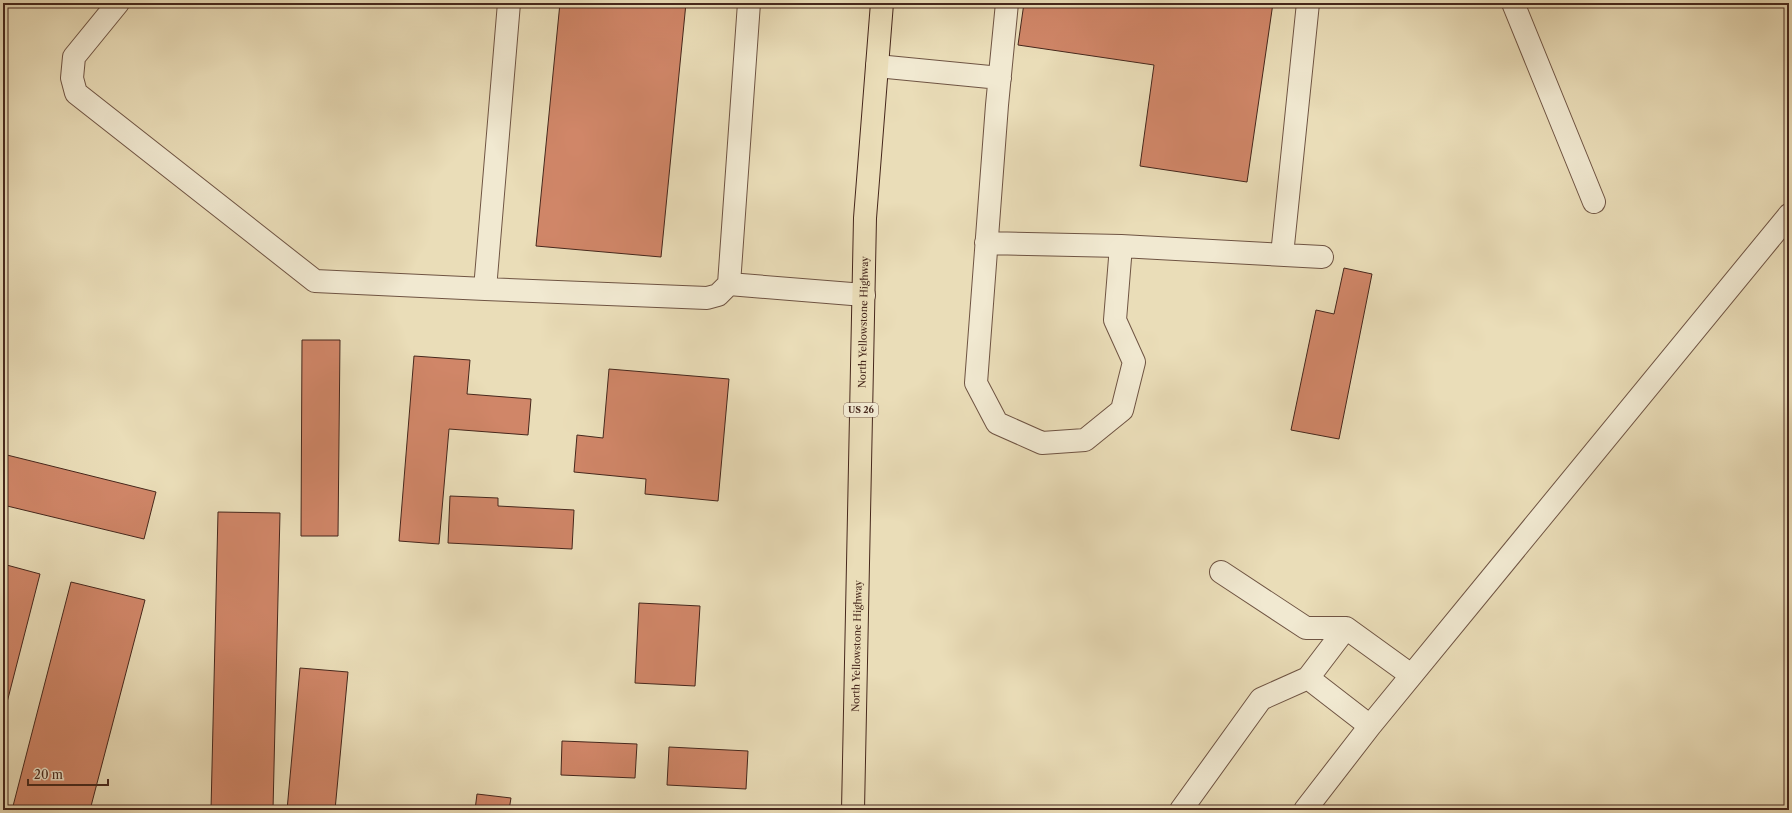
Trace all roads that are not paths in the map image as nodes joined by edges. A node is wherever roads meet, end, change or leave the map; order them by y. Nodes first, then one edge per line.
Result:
1 (118, 3) edge
2 (509, 3) edge
3 (749, 3) edge
4 (882, 3) edge
5 (1008, 3) edge
6 (1308, 3) edge
7 (1513, 3) edge
8 (877, 66) junction
9 (1000, 78) junction
10 (1594, 202) dead end
11 (1789, 215) edge
12 (986, 243) junction
13 (1122, 246) junction
14 (1282, 255) junction
15 (1322, 257) dead end
16 (729, 284) junction
17 (485, 289) junction
18 (864, 295) junction
19 (1221, 572) dead end
20 (1346, 628) junction
21 (1411, 675) junction
22 (1308, 678) junction
23 (1370, 726) junction
24 (853, 810) edge
25 (1181, 810) edge
26 (1305, 810) edge

1 - 17 lane
2 - 17 lane
3 - 16 lane
4 - 8 highway, North Yellowstone Highway / US 26
5 - 9 lane
6 - 14 lane
7 - 10 lane
8 - 9 lane
8 - 18 highway, North Yellowstone Highway / US 26
9 - 12 lane
11 - 21 lane
12 - 13 lane
12 - 13 lane
13 - 14 lane
14 - 15 lane
16 - 17 lane
16 - 18 lane
18 - 24 highway, North Yellowstone Highway / US 26
19 - 20 lane
20 - 21 lane
20 - 22 lane
21 - 23 lane
22 - 23 lane
22 - 25 lane
23 - 26 lane

